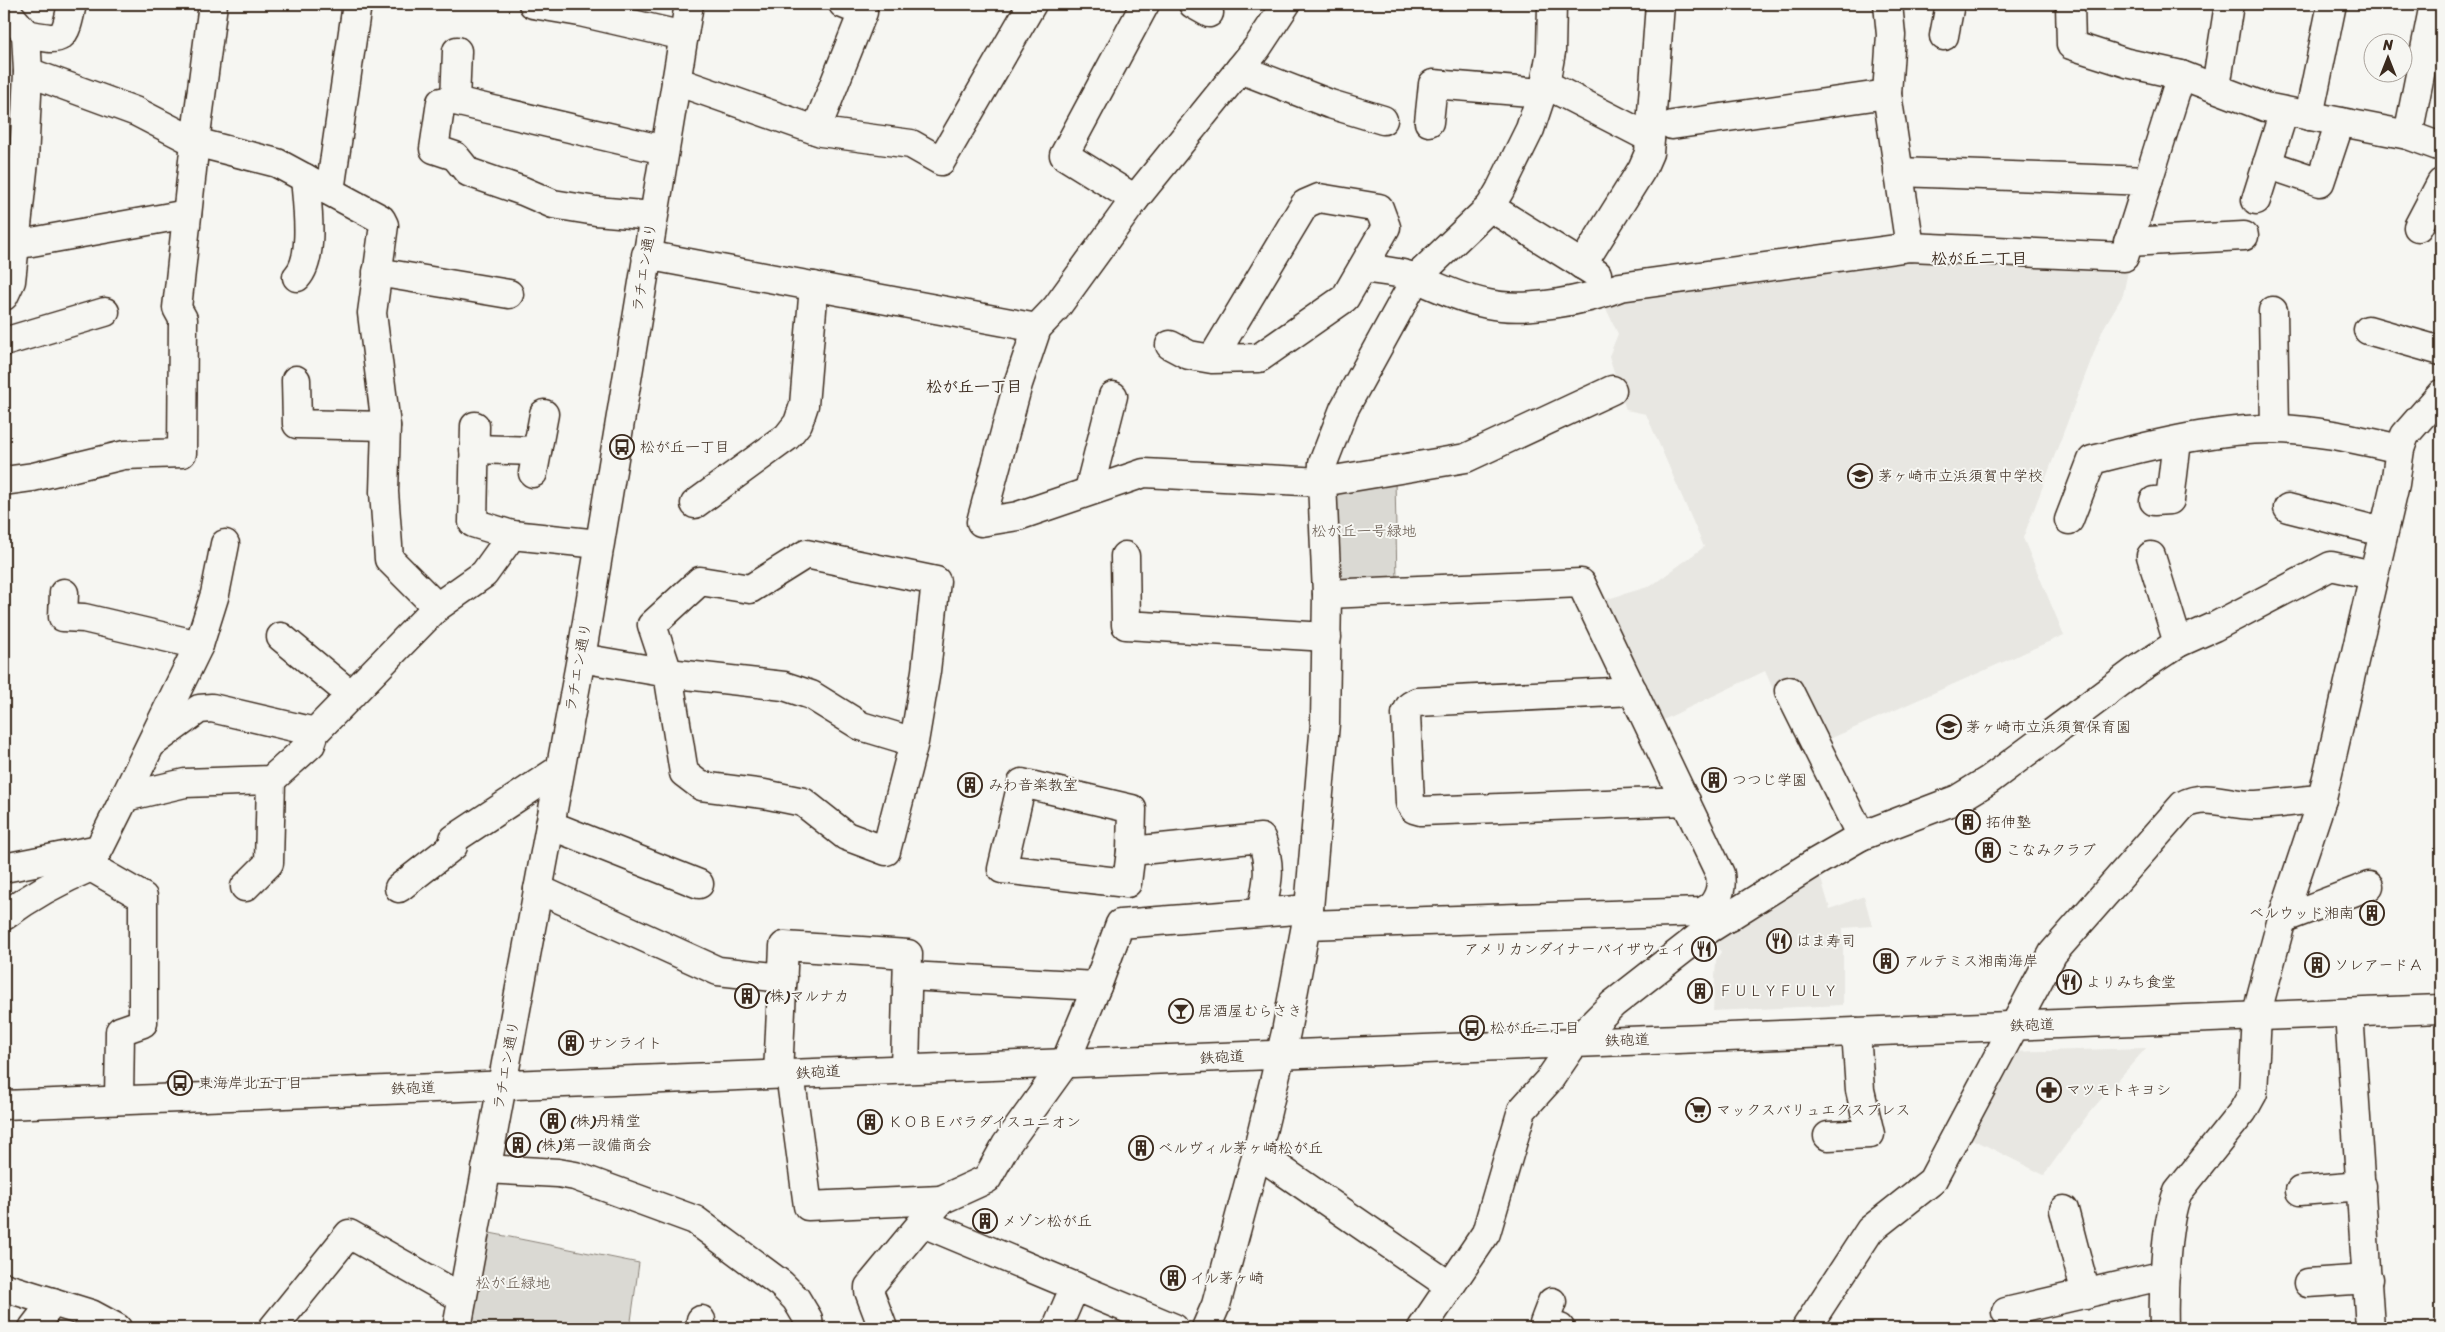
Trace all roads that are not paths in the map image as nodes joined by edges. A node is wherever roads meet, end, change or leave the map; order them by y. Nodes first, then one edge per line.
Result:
1 (72, 4) edge
2 (213, 4) edge
3 (357, 4) edge
4 (533, 4) edge
5 (689, 4) edge
6 (843, 4) edge
7 (1032, 4) edge
8 (1145, 4) edge
9 (1286, 4) edge
10 (1552, 4) edge
11 (1660, 4) edge
12 (1888, 4) edge
13 (1950, 4) edge
14 (2070, 4) edge
15 (2229, 4) edge
16 (2332, 4) edge
17 (2434, 4) edge
18 (4, 8) edge
19 (26, 34) junction
20 (684, 36) junction
21 (1944, 36) dead end
22 (457, 51) dead end
23 (1240, 69) junction
24 (28, 72) junction
25 (2181, 75) junction
26 (676, 81) junction
27 (2216, 87) junction
28 (1544, 89) junction
29 (1887, 94) junction
30 (455, 101) junction
31 (15, 113) edge
32 (2297, 113) junction
33 (1383, 120) dead end
34 (1429, 122) dead end
35 (2340, 122) junction
36 (816, 130) junction
37 (1661, 132) junction
38 (2408, 135) junction
39 (195, 142) junction
40 (2441, 146) edge
41 (664, 150) junction
42 (2267, 164) junction
43 (1898, 172) junction
44 (304, 178) junction
45 (2148, 181) junction
46 (2441, 183) edge
47 (330, 191) junction
48 (1136, 199) junction
49 (2256, 200) dead end
50 (1490, 207) junction
51 (188, 214) junction
52 (653, 216) junction
53 (2418, 227) dead end
54 (12, 228) edge
55 (2244, 236) dead end
56 (2128, 242) junction
57 (1910, 247) junction
58 (646, 255) junction
59 (1582, 265) junction
60 (1362, 268) junction
61 (377, 272) junction
62 (296, 277) dead end
63 (1416, 278) junction
64 (814, 286) junction
65 (1620, 287) junction
66 (509, 294) dead end
67 (4, 296) edge
68 (2273, 311) dead end
69 (105, 312) dead end
70 (1037, 328) junction
71 (2368, 330) dead end
72 (4, 342) edge
73 (1170, 345) dead end
74 (2441, 351) edge
75 (1212, 359) junction
76 (296, 380) dead end
77 (1612, 390) dead end
78 (2441, 394) edge
79 (1113, 396) dead end
80 (544, 414) dead end
81 (386, 426) junction
82 (2275, 429) junction
83 (2177, 441) junction
84 (2400, 449) junction
85 (4, 480) edge
86 (1322, 482) junction
87 (1090, 490) junction
88 (2154, 501) dead end
89 (695, 504) dead end
90 (2288, 508) dead end
91 (2069, 520) dead end
92 (2383, 532) junction
93 (512, 535) junction
94 (226, 544) dead end
95 (599, 544) junction
96 (1124, 556) dead end
97 (2151, 556) dead end
98 (2373, 575) junction
99 (64, 593) dead end
100 (1327, 594) junction
101 (437, 607) junction
102 (281, 637) dead end
103 (1326, 637) junction
104 (2178, 643) junction
105 (199, 645) junction
106 (580, 658) junction
107 (668, 673) junction
108 (1633, 691) junction
109 (1789, 691) dead end
110 (351, 695) junction
111 (315, 732) junction
112 (914, 742) junction
113 (151, 744) junction
114 (560, 769) junction
115 (271, 780) junction
116 (125, 797) junction
117 (2322, 799) junction
118 (1686, 801) junction
119 (550, 825) junction
120 (1861, 836) junction
121 (1131, 850) junction
122 (92, 860) junction
123 (4, 868) edge
124 (1127, 882) junction
125 (699, 884) dead end
126 (245, 886) dead end
127 (2369, 886) dead end
128 (399, 888) dead end
129 (538, 889) junction
130 (1261, 912) junction
131 (1720, 912) junction
132 (4, 916) edge
133 (1308, 917) junction
134 (2282, 919) junction
135 (1120, 924) junction
136 (908, 976) junction
137 (782, 978) junction
138 (1097, 986) junction
139 (2441, 1009) edge
140 (2349, 1013) junction
141 (2257, 1016) junction
142 (2014, 1026) junction
143 (1856, 1032) junction
144 (1575, 1042) junction
145 (1280, 1054) junction
146 (1065, 1063) junction
147 (905, 1068) junction
148 (784, 1074) junction
149 (502, 1085) junction
150 (119, 1100) junction
151 (4, 1105) edge
152 (1828, 1136) dead end
153 (1257, 1154) junction
154 (486, 1169) junction
155 (2362, 1186) junction
156 (2300, 1191) dead end
157 (940, 1200) junction
158 (2064, 1210) dead end
159 (923, 1222) junction
160 (2166, 1276) junction
161 (2368, 1279) junction
162 (2308, 1283) dead end
163 (1075, 1286) junction
164 (1450, 1286) junction
165 (4, 1287) edge
166 (2086, 1294) junction
167 (462, 1298) junction
168 (53, 1302) junction
169 (1552, 1302) dead end
170 (2006, 1312) dead end
171 (33, 1328) edge
172 (117, 1328) edge
173 (273, 1328) edge
174 (457, 1328) edge
175 (809, 1328) edge
176 (883, 1328) edge
177 (1057, 1328) edge
178 (1174, 1328) edge
179 (1206, 1328) edge
180 (1422, 1328) edge
181 (1560, 1328) edge
182 (1806, 1328) edge
183 (2164, 1328) edge
184 (2370, 1328) edge

1 - 19 street
2 - 39 street
3 - 47 street
4 - 20 street
5 - 20 street, ラチエン通り
6 - 36 street
7 - 36 street
8 - 48 street
9 - 23 street
10 - 28 street
11 - 37 street
12 - 29 street
13 - 21 street
14 - 25 street
15 - 27 street
16 - 32 street
17 - 38 street
18 - 19 street
19 - 24 street
20 - 26 street, ラチエン通り
22 - 30 street
23 - 33 street
23 - 48 street
24 - 31 street
24 - 39 street
25 - 27 street
25 - 45 street
26 - 36 street
26 - 41 street, ラチエン通り
27 - 32 street
28 - 34 street
28 - 37 street
28 - 50 street
29 - 37 street
29 - 43 street
30 - 41 street
30 - 52 street
31 - 54 street
32 - 35 street
32 - 42 street
35 - 38 street
35 - 42 street
37 - 59 street
38 - 40 street
39 - 44 street
39 - 51 street
41 - 52 street, ラチエン通り
42 - 49 street
43 - 45 street
43 - 57 street
44 - 47 street
44 - 62 street
45 - 56 street
46 - 53 street
47 - 61 street
48 - 70 street
50 - 59 street
50 - 63 street
51 - 54 street
51 - 85 street
52 - 58 street, ラチエン通り
54 - 67 street
55 - 56 street
56 - 57 street
57 - 65 street
58 - 64 street
58 - 95 street, ラチエン通り
59 - 65 street
60 - 63 street
60 - 75 street
60 - 75 street
61 - 66 street
61 - 81 street
63 - 65 street
63 - 86 street
64 - 70 street
64 - 89 street
68 - 82 street
69 - 72 street
70 - 87 street
71 - 74 street
73 - 75 street
76 - 81 street
77 - 86 street
78 - 84 street
79 - 87 street
80 - 93 street
81 - 101 street
82 - 83 street
82 - 84 street
83 - 88 street
83 - 91 street
84 - 92 street
86 - 87 street
86 - 100 street
90 - 92 street
92 - 98 street
93 - 95 street
93 - 101 street
94 - 105 street
95 - 106 street, ラチエン通り
96 - 103 street
97 - 104 street
98 - 104 street
98 - 117 street
99 - 105 street
100 - 103 street
100 - 108 street
101 - 110 street
102 - 110 street
103 - 133 street
104 - 120 street
105 - 113 street
106 - 107 street
106 - 114 street, ラチエン通り
107 - 112 street
107 - 112 street
107 - 112 street
108 - 118 street
108 - 118 street
109 - 120 street
110 - 111 street
111 - 113 street
111 - 115 street
113 - 116 street
114 - 119 street, ラチエン通り
114 - 128 street
115 - 116 street
115 - 126 street
116 - 122 street
117 - 134 street
117 - 142 street
118 - 131 street
119 - 125 street
119 - 129 street, ラチエン通り
120 - 131 street
121 - 124 street
121 - 124 street
121 - 130 street
122 - 123 street
122 - 132 street
122 - 150 street
124 - 135 street
127 - 134 street
129 - 137 street
129 - 149 street, ラチエン通り
130 - 133 street
130 - 135 street
131 - 133 street
131 - 144 street
133 - 145 street
134 - 141 street
135 - 138 street
136 - 137 street
136 - 138 street
136 - 147 street
137 - 148 street
138 - 146 street
139 - 140 street, 鉄砲道
140 - 141 street, 鉄砲道
140 - 155 street
141 - 142 street, 鉄砲道
141 - 160 street
142 - 143 street, 鉄砲道
142 - 182 street
143 - 144 street, 鉄砲道
143 - 152 street
144 - 145 street, 鉄砲道
144 - 164 street
145 - 146 street, 鉄砲道
145 - 153 street
146 - 147 street, 鉄砲道
146 - 157 street
147 - 148 street, 鉄砲道
148 - 149 street, 鉄砲道
148 - 157 street
149 - 150 street, 鉄砲道
149 - 154 street, ラチエン通り
150 - 151 street, 鉄砲道
153 - 164 street
153 - 179 street
154 - 167 street, ラチエン通り
154 - 175 street
155 - 156 street
155 - 161 street
157 - 159 street
158 - 166 street
159 - 163 street
159 - 176 street
160 - 166 street
160 - 183 street
161 - 162 street
161 - 184 street
163 - 177 street
163 - 178 street
164 - 180 street
165 - 168 street
166 - 170 street
167 - 173 street
167 - 174 street, ラチエン通り
168 - 171 street
168 - 172 street
169 - 181 street

